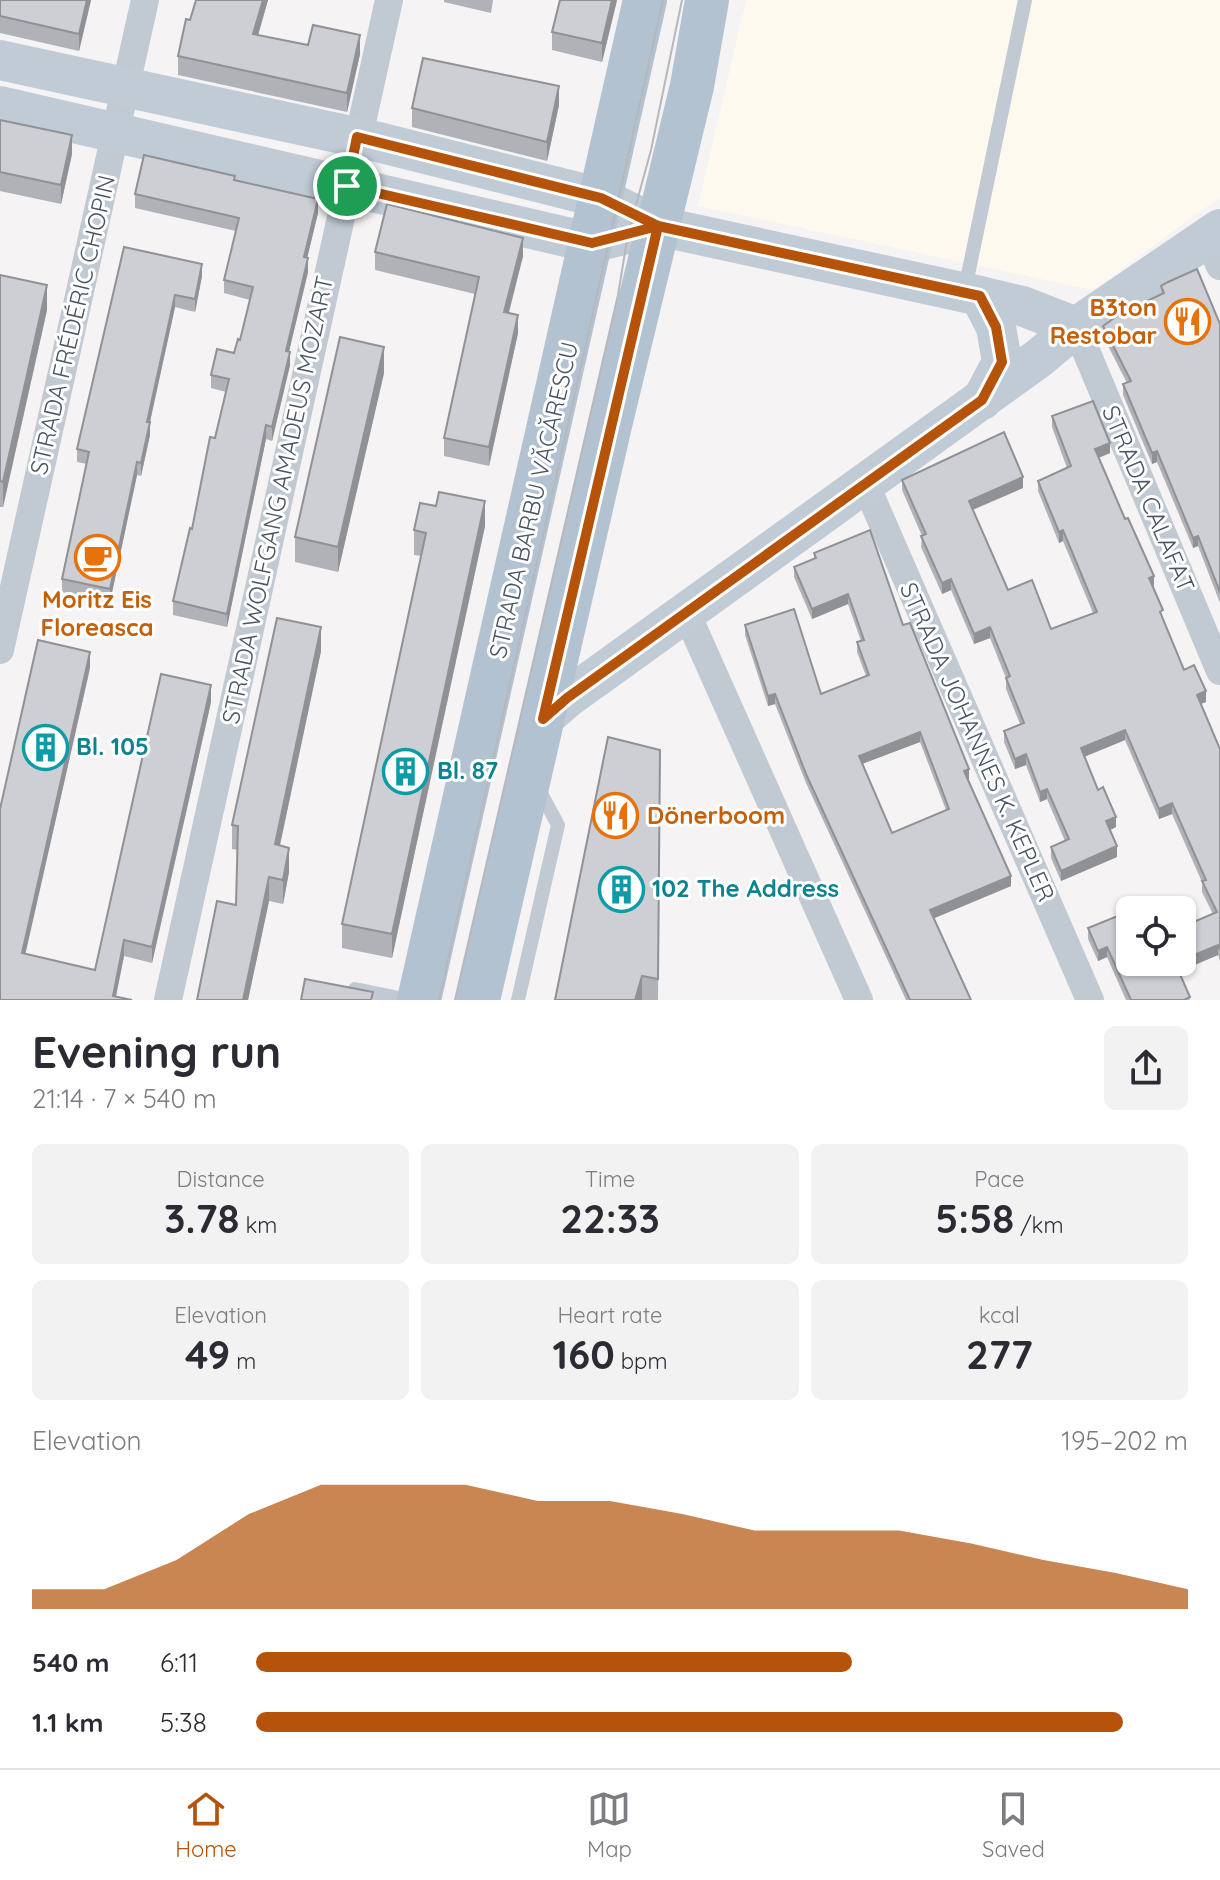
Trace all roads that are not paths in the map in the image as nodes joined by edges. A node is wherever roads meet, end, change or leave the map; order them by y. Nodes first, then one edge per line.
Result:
1 (145, 0) edge
2 (389, 0) edge
3 (645, 0) edge
4 (707, 0) edge
5 (1025, 0) edge
6 (0, 60) edge
7 (125, 88) junction
8 (0, 106) edge
9 (116, 132) junction
10 (357, 137) junction
11 (347, 186) junction
12 (601, 198) junction
13 (658, 226) junction
14 (592, 243) junction
15 (1216, 244) edge
16 (972, 294) junction
17 (1076, 327) junction
18 (982, 400) junction
19 (865, 483) junction
20 (686, 612) junction
21 (562, 639) junction
22 (636, 648) junction
23 (0, 650) edge
24 (1220, 671) edge
25 (543, 719) junction
26 (531, 773) junction
27 (345, 987) edge
28 (168, 1000) edge
29 (409, 1000) edge
30 (419, 1000) edge
31 (478, 1000) edge
32 (518, 1000) edge
33 (859, 1000) edge
34 (1090, 1000) edge

1 - 7 street, STRADA FRÉDÉRIC CHOPIN
2 - 10 street, STRADA WOLFGANG AMADEUS MOZART
3 - 12 main road, STRADA BARBU VĂCĂRESCU
4 - 13 main road
5 - 16 lane
6 - 7 street
7 - 9 street, STRADA FRÉDÉRIC CHOPIN
7 - 10 street
8 - 9 street
9 - 11 street
9 - 23 street, STRADA FRÉDÉRIC CHOPIN
10 - 11 street, STRADA WOLFGANG AMADEUS MOZART
10 - 12 street
11 - 14 street
11 - 28 street, STRADA WOLFGANG AMADEUS MOZART
12 - 13 street
12 - 14 main road, STRADA BARBU VĂCĂRESCU
13 - 14 street
13 - 16 street
13 - 21 main road
14 - 30 main road, STRADA BARBU VĂCĂRESCU
15 - 17 street
16 - 17 street
16 - 18 street
17 - 18 street
17 - 24 street, STRADA CALAFAT
18 - 19 street
19 - 20 street
19 - 34 street, STRADA JOHANNES K. KEPLER
20 - 22 street
20 - 33 street
21 - 22 street
21 - 25 main road
22 - 25 street
25 - 26 main road
26 - 31 main road
26 - 32 lane
27 - 29 lane

